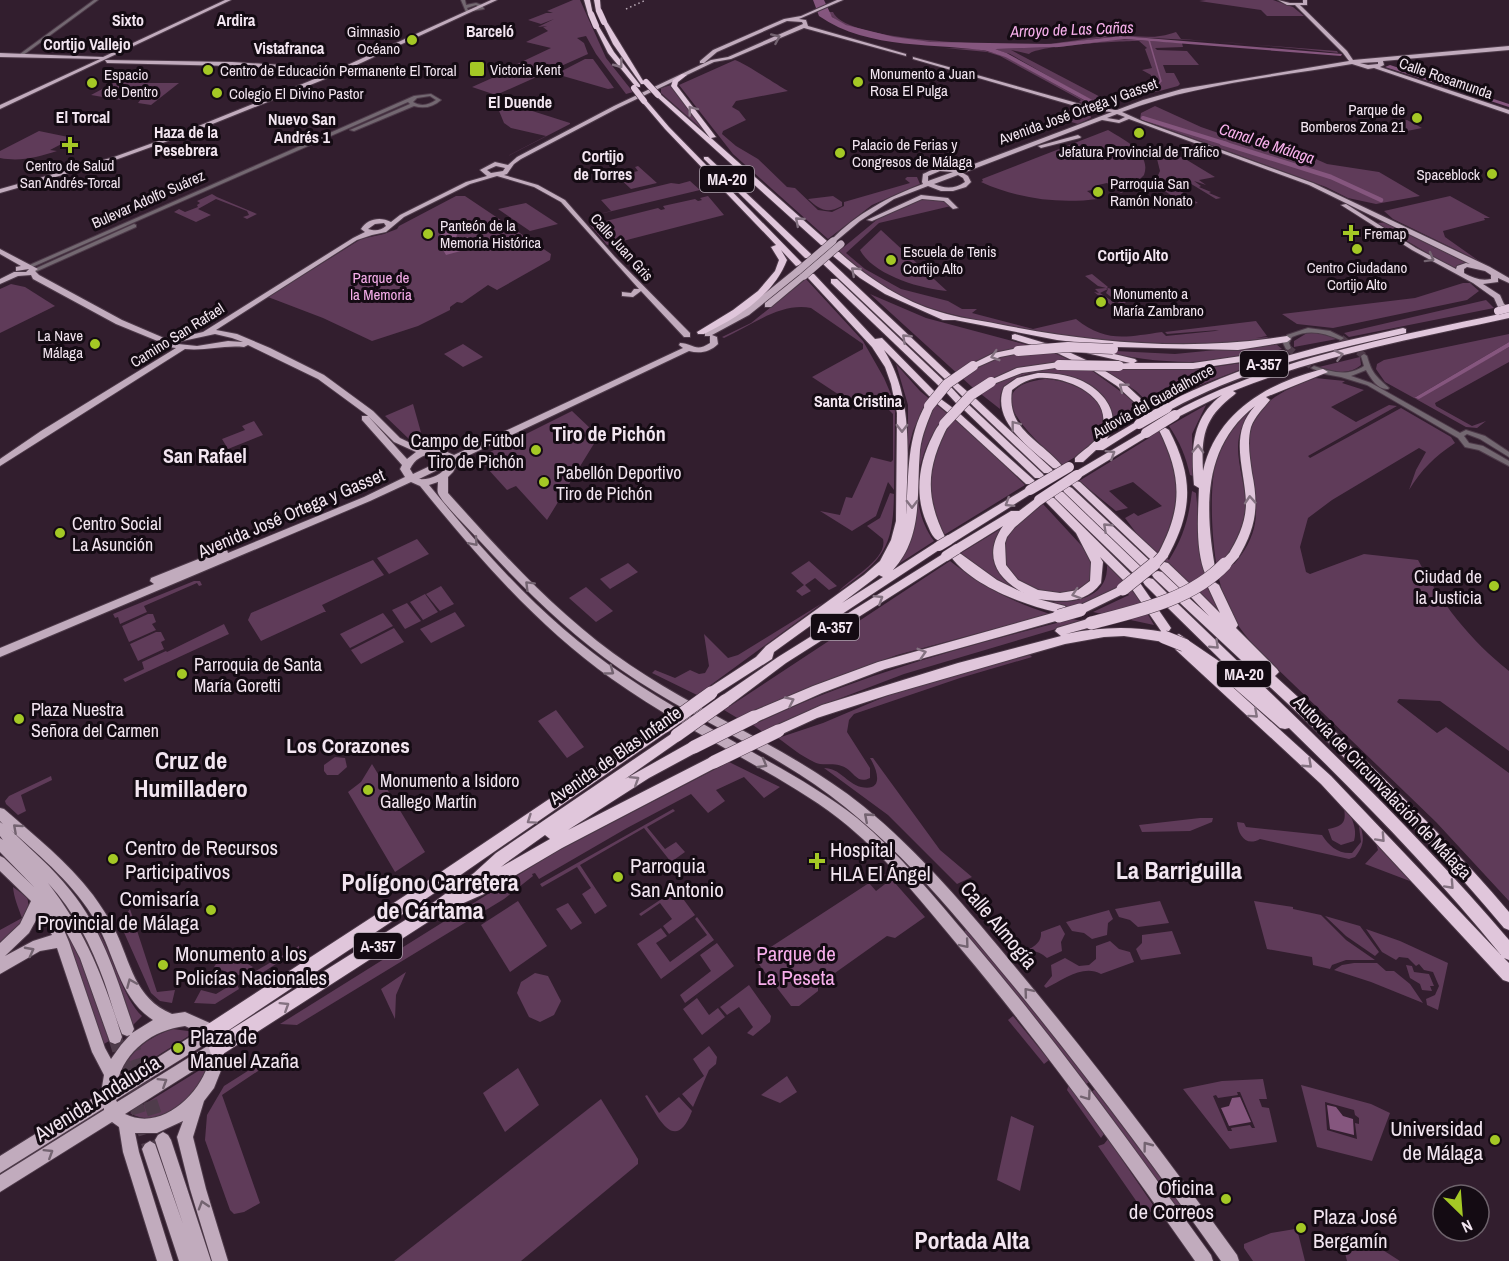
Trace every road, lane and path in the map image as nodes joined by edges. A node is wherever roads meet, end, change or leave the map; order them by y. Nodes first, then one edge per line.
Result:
1 (96, 0) edge
2 (224, 0) edge
3 (230, 0) edge
4 (463, 0) edge
5 (468, 0) edge
6 (489, 0) edge
7 (495, 0) edge
8 (587, 0) edge
9 (597, 0) edge
10 (841, 0) edge
11 (848, 0) edge
12 (1280, 0) edge
13 (1305, 0) edge
14 (479, 5) junction
15 (1297, 5) junction
16 (828, 8) junction
17 (467, 9) junction
18 (815, 13) junction
19 (794, 19) junction
20 (804, 23) junction
21 (735, 42) junction
22 (753, 48) junction
23 (1509, 50) edge
24 (1345, 52) junction
25 (0, 55) edge
26 (21, 55) junction
27 (711, 56) junction
28 (1361, 56) junction
29 (107, 58) junction
30 (720, 59) junction
31 (90, 61) junction
32 (1352, 62) junction
33 (1378, 62) junction
34 (331, 73) junction
35 (684, 75) junction
36 (640, 83) junction
37 (653, 94) junction
38 (412, 102) junction
39 (0, 105) edge
40 (1509, 112) edge
41 (1103, 116) junction
42 (1123, 116) junction
43 (1078, 138) dead end
44 (1032, 149) junction
45 (498, 164) junction
46 (483, 170) junction
47 (508, 172) junction
48 (962, 174) junction
49 (495, 176) junction
50 (531, 184) junction
51 (931, 185) junction
52 (0, 189) edge
53 (774, 200) junction
54 (1351, 202) junction
55 (1341, 203) junction
56 (955, 208) dead end
57 (1377, 214) junction
58 (1366, 218) junction
59 (870, 220) junction
60 (382, 221) junction
61 (390, 225) junction
62 (367, 231) junction
63 (770, 235) junction
64 (828, 242) junction
65 (0, 251) edge
66 (811, 253) dead end
67 (836, 254) dead end
68 (0, 258) edge
69 (823, 265) dead end
70 (1489, 270) junction
71 (25, 271) junction
72 (803, 272) junction
73 (1460, 274) junction
74 (1470, 279) junction
75 (1509, 281) edge
76 (0, 282) edge
77 (1509, 287) edge
78 (637, 291) junction
79 (625, 294) dead end
80 (1497, 297) junction
81 (78, 303) junction
82 (841, 305) junction
83 (655, 307) junction
84 (1506, 312) edge
85 (938, 315) junction
86 (968, 321) junction
87 (216, 329) junction
88 (707, 334) junction
89 (203, 335) junction
90 (188, 338) junction
91 (1341, 338) tunnel mouth
92 (1368, 339) junction
93 (685, 342) junction
94 (1287, 343) joint
95 (180, 346) junction
96 (209, 346) junction
97 (1045, 346) dead end
98 (1243, 346) junction
99 (1085, 350) dead end
100 (1364, 356) tunnel mouth
101 (1083, 362) dead end
102 (1202, 365) junction
103 (1094, 367) dead end
104 (1367, 367) junction
105 (1319, 370) joint
106 (1264, 375) junction
107 (1342, 375) junction
108 (1288, 384) junction
109 (933, 400) junction
110 (1149, 411) dead end
111 (1171, 412) junction
112 (1142, 429) junction
113 (1164, 430) dead end
114 (1462, 434) junction
115 (1484, 446) junction
116 (425, 453) junction
117 (1509, 455) edge
118 (0, 457) edge
119 (451, 458) junction
120 (1079, 460) junction
121 (0, 463) edge
122 (1509, 464) edge
123 (412, 475) junction
124 (443, 477) junction
125 (1040, 477) junction
126 (1061, 491) junction
127 (1204, 507) junction
128 (1081, 532) junction
129 (948, 548) junction
130 (1153, 567) junction
131 (1209, 573) dead end
132 (1213, 585) dead end
133 (1180, 596) junction
134 (1060, 613) junction
135 (819, 615) junction
136 (1089, 616) junction
137 (1118, 620) dead end
138 (1170, 637) junction
139 (1241, 639) junction
140 (0, 646) edge
141 (0, 653) edge
142 (762, 658) junction
143 (661, 698) junction
144 (817, 713) junction
145 (1324, 728) junction
146 (671, 730) junction
147 (1315, 744) junction
148 (809, 783) junction
149 (0, 813) edge
150 (0, 828) edge
151 (0, 844) edge
152 (0, 862) edge
153 (479, 878) junction
154 (38, 899) junction
155 (957, 906) junction
156 (439, 907) junction
157 (941, 915) junction
158 (1509, 923) edge
159 (62, 942) junction
160 (1509, 951) edge
161 (0, 952) edge
162 (0, 967) edge
163 (1509, 975) edge
164 (171, 1021) junction
165 (127, 1029) tunnel mouth
166 (211, 1032) junction
167 (115, 1037) tunnel mouth
168 (217, 1048) junction
169 (112, 1074) junction
170 (108, 1097) junction
171 (198, 1099) junction
172 (113, 1113) junction
173 (126, 1124) junction
174 (0, 1166) edge
175 (0, 1185) edge
176 (165, 1261) edge
177 (187, 1261) edge
178 (203, 1261) edge
179 (220, 1261) edge
180 (1205, 1261) edge
181 (1231, 1261) edge

1 - 26 street
2 - 29 main road
3 - 29 main road
4 - 17 street
5 - 14 street
6 - 14 main road
7 - 14 main road
8 -> 36 highway, bridge
9 - 36 highway, MA-20, bridge
10 - 16 main road
11 - 16 main road
12 - 15 main road
13 - 15 main road
14 - 17 main road
15 - 24 main road
16 - 18 main road
17 - 34 main road
18 - 19 main road
18 - 20 main road
19 - 20 main road
19 - 21 main road
22 -> 20 main road
20 - 41 main road
21 - 22 main road
21 - 27 main road
22 - 30 main road
23 - 33 main road
24 - 28 main road
24 - 32 main road
25 - 26 main road
26 - 31 main road
27 - 30 main road
27 - 37 main road
28 - 32 main road
28 - 33 main road
29 - 31 main road
29 - 34 main road
30 - 35 main road
31 - 39 main road
32 - 33 main road
32 - 42 main road, Avenida José Ortega y Gasset
33 - 40 main road, Calle Rosamunda
34 - 52 main road
35 - 37 main road
53 -> 35 highway
36 - 37 highway, bridge
36 - 37 highway, MA-20, bridge
37 - 45 main road
37 - 47 main road
37 - 53 highway
37 - 63 highway
37 - 66 highway, MA-20
38 - 38 street
38 - 71 street, Bulevar Adolfo Suárez
38 - 71 street, Bulevar Adolfo Suárez
41 - 42 main road
41 - 42 main road, Avenida José Ortega y Gasset
41 - 44 main road, Avenida José Ortega y Gasset
41 - 48 main road, Avenida José Ortega y Gasset
42 - 54 main road
42 - 55 main road
43 - 44 main road
44 - 48 main road, Avenida José Ortega y Gasset
45 - 46 main road
45 - 47 main road
46 - 49 main road
46 - 60 main road
47 - 49 main road, Calle Juan Gris
47 - 50 main road, Calle Juan Gris
48 - 51 main road, Avenida José Ortega y Gasset
48 - 51 main road
48 - 51 main road
49 - 61 main road
50 - 78 main road, Calle Juan Gris
50 - 83 main road, Calle Juan Gris
51 - 59 main road, Avenida José Ortega y Gasset
51 - 64 main road, Avenida José Ortega y Gasset
64 -> 53 highway
54 - 55 main road
54 - 57 main road
55 - 58 main road
56 - 59 main road
57 - 58 main road
57 - 70 main road
58 -> 73 main road
59 - 72 main road, Avenida José Ortega y Gasset, bridge
60 - 61 main road
60 - 62 main road
61 - 62 main road
62 - 87 main road, Camino San Rafael
62 - 90 main road, Camino San Rafael
63 - 72 highway
63 - 88 highway
64 - 72 main road, Avenida José Ortega y Gasset, bridge
65 - 71 main road
85 -> 67 highway
68 - 71 main road
69 - 125 highway
70 - 73 main road
70 - 74 main road
70 - 75 main road
71 - 76 main road, Bulevar Adolfo Suárez
71 - 81 main road
72 - 82 highway
72 - 88 main road, Avenida José Ortega y Gasset
73 - 74 main road
74 - 80 main road
77 - 80 main road
78 - 79 main road
78 - 83 main road, Calle Juan Gris
80 - 84 main road
81 - 90 main road
81 - 95 main road
82 - 109 highway
82 -> 135 highway
83 - 93 main road, Calle Juan Gris
84 - 92 highway, Autovía del Guadalhorce / A-357
106 -> 84 highway, Autovía del Guadalhorce / A-357
85 - 86 highway
85 - 97 highway
86 - 98 highway
86 - 101 highway
87 - 89 main road
87 - 96 main road
87 - 116 main road
88 - 93 main road
88 - 93 main road
89 - 90 main road
89 - 95 main road, Camino San Rafael
90 - 95 main road, Camino San Rafael
91 - 94 street
92 - 102 highway
92 - 111 highway, Autovía del Guadalhorce / A-357
93 - 119 main road, Avenida José Ortega y Gasset
94 - 98 highway
95 - 96 main road
95 - 118 main road, Camino San Rafael
95 - 121 main road, Camino San Rafael
96 - 123 main road
98 -> 109 highway, bridge
99 - 102 highway
100 - 104 street
102 - 129 highway, bridge
110 -> 103 highway
104 - 107 street
104 - 114 street
105 - 107 street
105 - 108 highway
106 - 111 highway, Autovía del Guadalhorce / A-357
127 -> 106 highway
107 - 114 street
108 - 127 highway
136 -> 108 highway, bridge
109 - 125 highway
109 -> 135 highway
111 - 112 highway, Autovía del Guadalhorce / A-357, bridge
112 - 120 highway, Autovía del Guadalhorce / A-357
126 -> 112 highway, Autovía del Guadalhorce / A-357
113 - 130 highway
114 - 115 street
114 - 115 street
115 - 117 street
115 - 122 street
116 - 119 main road
116 - 123 main road
119 - 123 main road, Avenida José Ortega y Gasset
119 - 124 main road
120 - 125 highway, Autovía del Guadalhorce / A-357, bridge
125 -> 120 highway
123 - 124 main road
123 - 140 main road, Avenida José Ortega y Gasset
123 - 141 main road, Avenida José Ortega y Gasset
123 -> 143 main road
143 -> 124 main road
125 -> 129 highway, Avenida de Blas Infante / A-357
126 - 128 highway
128 -> 126 highway
126 - 129 highway, Avenida de Blas Infante / A-357
126 - 130 highway, Autovía de Circunvalación de Málaga / MA-20
130 -> 126 highway
127 - 131 highway
128 - 138 highway
129 - 134 highway
129 - 142 highway, Avenida de Blas Infante / A-357
146 -> 129 highway, Avenida de Blas Infante / A-357, bridge
130 - 133 highway, Autovía de Circunvalación de Málaga / MA-20
130 - 133 highway
130 - 136 highway, bridge
132 - 139 highway
133 - 139 highway
133 - 145 highway, Autovía de Circunvalación de Málaga / MA-20
133 -> 147 highway, Autovía de Circunvalación de Málaga / MA-20
134 - 136 highway, bridge
153 -> 134 highway, bridge
135 - 142 highway
136 - 144 highway
137 - 138 highway
138 - 144 highway
138 - 147 highway
138 -> 163 highway
139 - 145 highway
142 - 146 highway, Avenida de Blas Infante / A-357, bridge
143 - 148 main road, Calle Almogía
144 - 156 highway, bridge
145 - 158 highway, Autovía de Circunvalación de Málaga / MA-20
146 - 153 highway, Avenida de Blas Infante / A-357
146 -> 166 highway, Avenida de Blas Infante / A-357
147 -> 160 highway, Autovía de Circunvalación de Málaga / MA-20
155 -> 148 main road, Calle Almogía
148 - 157 main road, Calle Almogía
164 -> 149 main road
150 - 165 main road
151 - 167 main road
152 - 154 main road
153 - 156 highway, Avenida de Blas Infante / A-357
154 - 159 main road
154 - 161 main road
155 - 157 main road
181 -> 155 main road, Calle Almogía
168 -> 156 highway, Avenida de Blas Infante / A-357
157 -> 180 main road, Calle Almogía
162 -> 159 main road
159 - 169 main road
164 - 166 main road
164 - 169 main road
166 - 168 main road
166 - 170 main road, Avenida Andalucía
168 - 171 main road
172 -> 168 main road, Avenida Andalucía
169 - 170 main road
170 - 172 main road
170 - 174 main road, Avenida Andalucía
171 - 173 main road
179 -> 171 main road
172 - 173 main road
175 -> 172 main road, Avenida Andalucía
173 - 176 main road
177 - 178 main road

